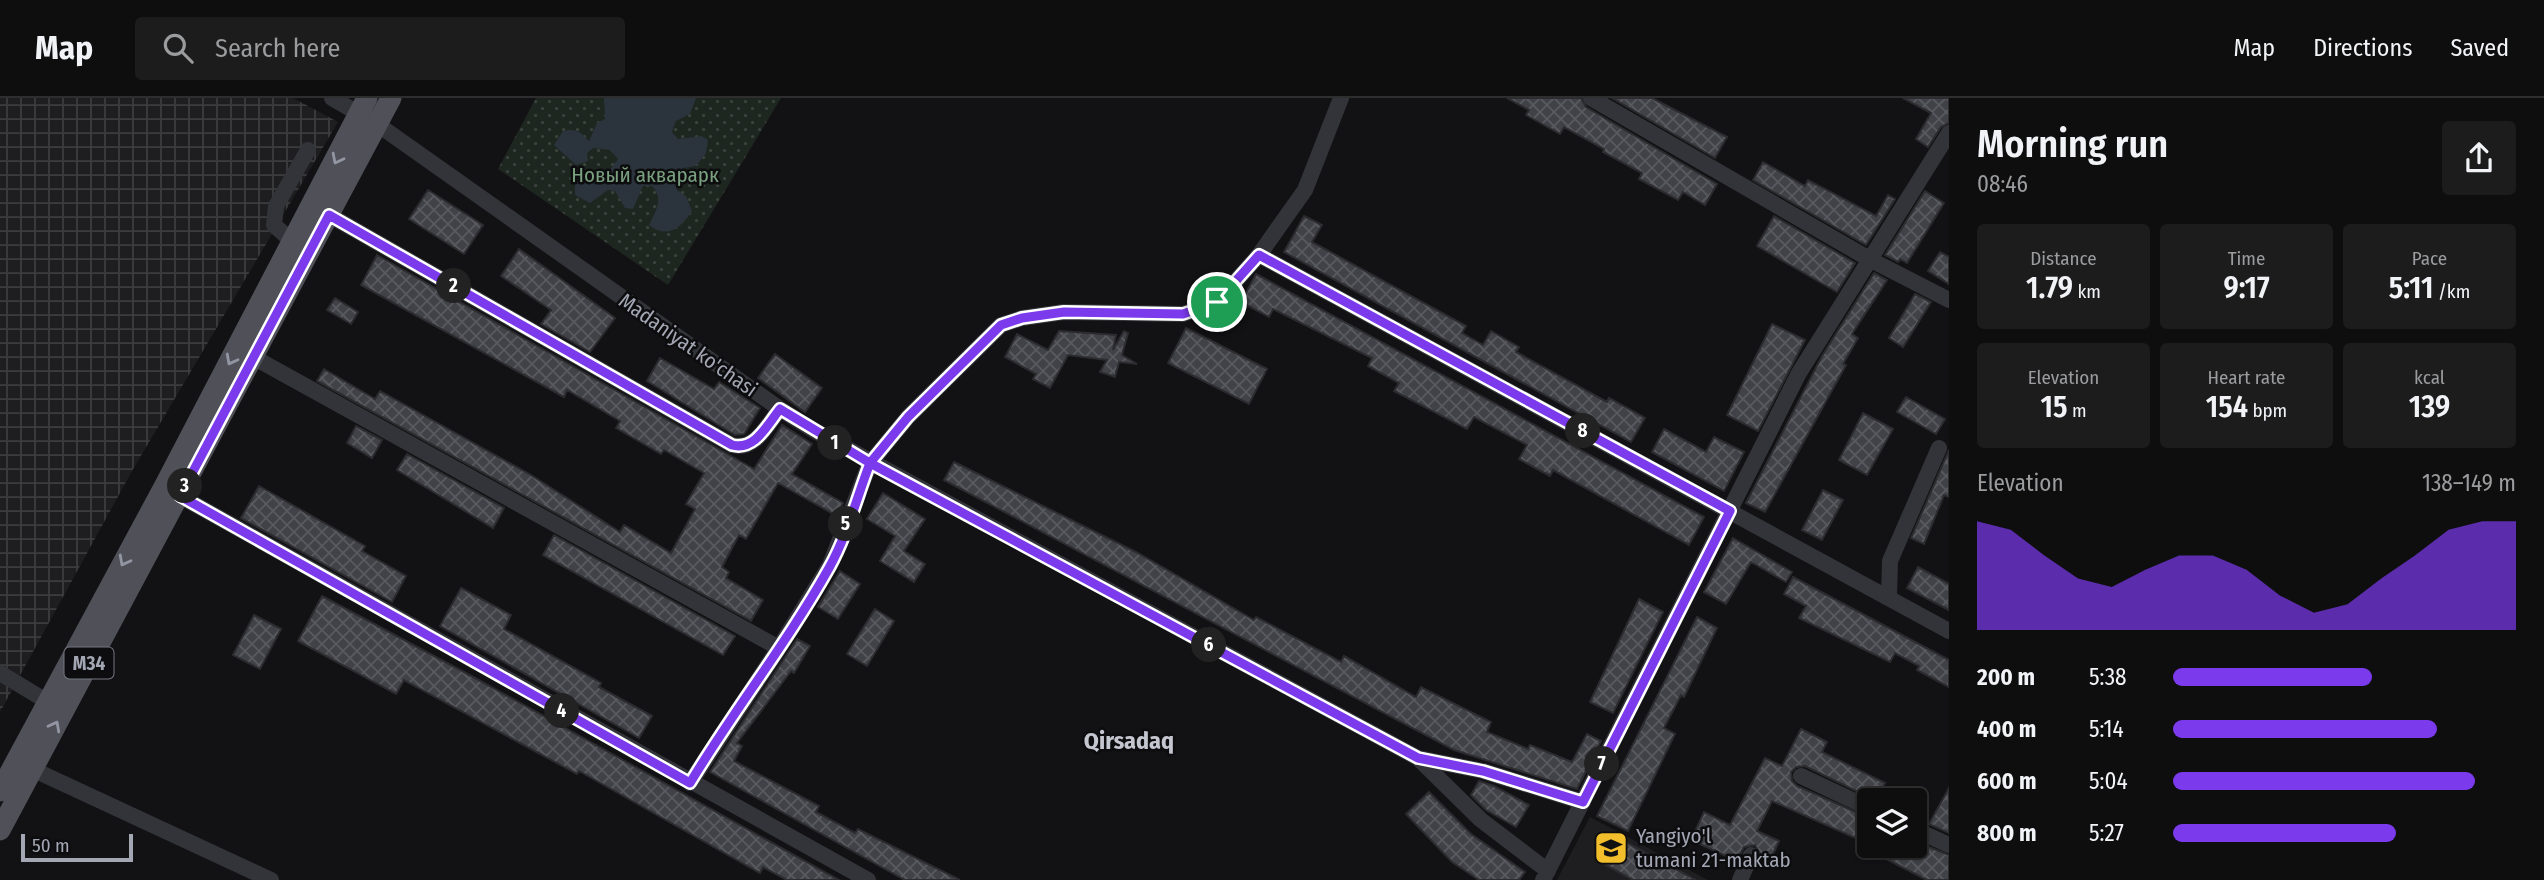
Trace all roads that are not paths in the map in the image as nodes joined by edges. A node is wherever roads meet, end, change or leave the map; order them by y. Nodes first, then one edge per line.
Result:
1 (332, 98) edge
2 (391, 98) edge
3 (1342, 98) edge
4 (1591, 98) edge
5 (368, 112) edge
6 (1949, 133) edge
7 (308, 150) dead end
8 (329, 215) junction
9 (293, 242) junction
10 (1259, 255) junction
11 (1871, 260) junction
12 (1949, 300) edge
13 (253, 357) junction
14 (780, 409) junction
15 (1939, 448) dead end
16 (870, 463) junction
17 (180, 496) junction
18 (1730, 511) junction
19 (1889, 598) junction
20 (1949, 631) edge
21 (779, 648) junction
22 (0, 673) edge
23 (48, 702) junction
24 (1418, 758) junction
25 (32, 769) junction
26 (1801, 776) dead end
27 (690, 783) junction
28 (0, 790) edge
29 (1583, 802) junction
30 (1857, 802) edge
31 (0, 830) edge
32 (1927, 835) edge
33 (1949, 845) edge
34 (1751, 855) dead end
35 (1545, 876) edge
36 (271, 880) edge
37 (868, 880) edge
38 (1740, 880) edge

1 - 5 street, Madaniyat ko'chasi
2 - 5 main road, M34
3 - 10 street
4 - 11 street
5 - 8 main road, M34
5 -> 9 main road, M34
5 - 14 street, Madaniyat ko'chasi
6 - 11 street
7 - 9 street
8 - 13 main road, M34
8 - 14 street
9 -> 23 main road, M34
10 - 16 street
10 - 18 street
11 - 12 street
11 - 18 street
13 - 17 main road, M34
13 - 21 street
14 - 16 street, Madaniyat ko'chasi
15 - 19 street
16 - 21 street
16 - 24 street, Madaniyat ko'chasi
25 -> 17 main road, M34
17 - 27 street
18 - 19 street
18 - 29 street
19 - 20 street
21 - 27 street
22 - 23 street
23 - 28 main road, M34
24 - 29 street
24 - 35 street, Madaniyat ko'chasi
25 - 31 main road, M34
25 - 36 street
26 - 30 street
27 - 37 street
29 - 35 street
32 - 33 street
34 - 38 street

